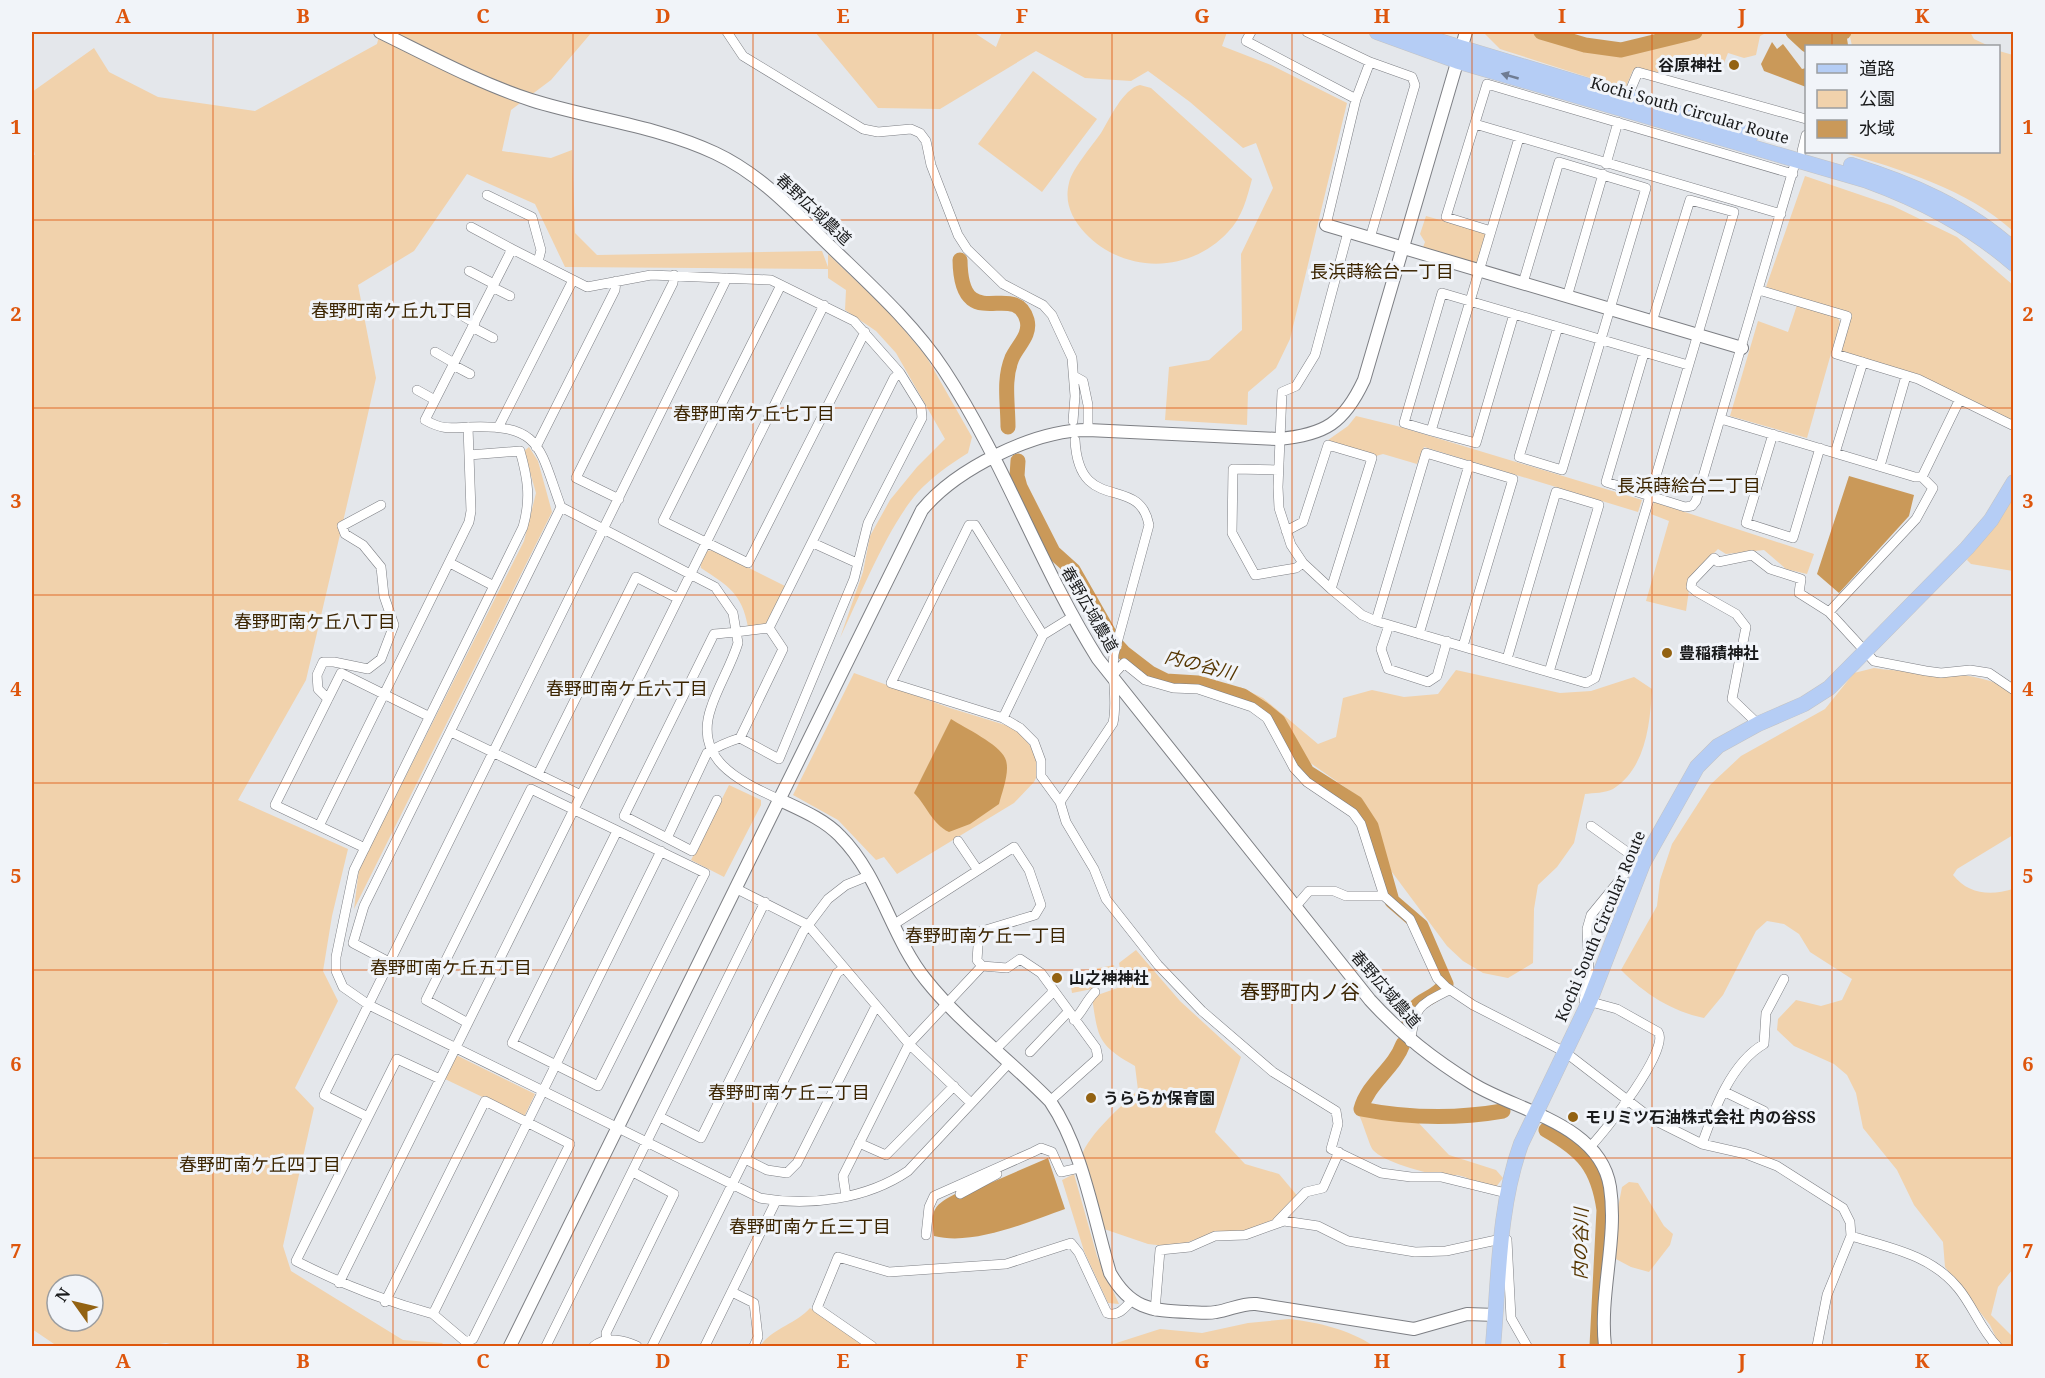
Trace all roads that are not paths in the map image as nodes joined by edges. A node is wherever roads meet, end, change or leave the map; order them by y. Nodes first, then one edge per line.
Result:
1 (380, 32) edge
2 (727, 32) edge
3 (1251, 32) edge
4 (1307, 32) edge
5 (1377, 32) edge
6 (1409, 32) edge
7 (1466, 32) edge
8 (1459, 54) junction
9 (1370, 62) junction
10 (1628, 98) junction
11 (1356, 99) junction
12 (1805, 118) edge
13 (1618, 122) junction
14 (1475, 124) junction
15 (1519, 138) junction
16 (1805, 138) edge
17 (1797, 161) junction
18 (1606, 164) junction
19 (1603, 174) junction
20 (487, 195) dead end
21 (1781, 214) junction
22 (1326, 225) joint
23 (471, 227) dead end
24 (1491, 231) junction
25 (1348, 232) junction
26 (1370, 238) junction
27 (512, 249) junction
28 (1401, 249) junction
29 (2013, 250) edge
30 (538, 262) junction
31 (2013, 264) edge
32 (1479, 270) junction
33 (469, 271) dead end
34 (674, 275) junction
35 (727, 278) junction
36 (573, 280) junction
37 (616, 281) junction
38 (1523, 283) junction
39 (781, 285) junction
40 (493, 286) junction
41 (1759, 290) junction
42 (510, 296) dead end
43 (1567, 297) junction
44 (1470, 300) junction
45 (824, 305) junction
46 (1611, 309) junction
47 (454, 311) dead end
48 (1514, 314) junction
49 (1652, 322) junction
50 (473, 325) junction
51 (1558, 327) junction
52 (865, 332) junction
53 (1698, 335) junction
54 (493, 338) dead end
55 (1601, 339) junction
56 (1742, 348) junction
57 (435, 352) dead end
58 (1644, 353) junction
59 (1863, 362) junction
60 (454, 364) junction
61 (1688, 365) junction
62 (900, 373) junction
63 (470, 374) dead end
64 (1074, 376) junction
65 (1906, 376) junction
66 (417, 390) dead end
67 (435, 400) junction
68 (1959, 400) junction
69 (1721, 419) junction
70 (1073, 422) dead end
71 (499, 426) junction
72 (2013, 426) edge
73 (468, 427) junction
74 (1088, 430) junction
75 (1431, 431) junction
76 (1773, 434) junction
77 (1278, 439) junction
78 (1075, 441) dead end
79 (536, 447) junction
80 (1820, 448) junction
81 (1835, 453) junction
82 (469, 455) junction
83 (993, 459) junction
84 (1469, 465) junction
85 (1880, 466) junction
86 (1278, 470) junction
87 (1922, 477) junction
88 (2013, 482) edge
89 (1650, 496) junction
90 (619, 499) junction
91 (381, 505) dead end
92 (561, 507) junction
93 (604, 531) junction
94 (1286, 531) junction
95 (706, 542) junction
96 (813, 543) junction
97 (450, 563) junction
98 (857, 563) junction
99 (1303, 563) junction
100 (690, 573) junction
101 (494, 586) junction
102 (1331, 589) junction
103 (677, 598) junction
104 (1829, 612) junction
105 (1072, 617) junction
106 (1376, 621) junction
107 (1389, 625) junction
108 (769, 628) junction
109 (738, 632) junction
110 (1419, 634) junction
111 (1043, 635) junction
112 (1447, 641) junction
113 (1463, 646) junction
114 (1866, 652) junction
115 (1507, 659) junction
116 (1549, 672) junction
117 (1112, 676) junction
118 (2013, 690) edge
119 (384, 695) junction
120 (328, 699) junction
121 (428, 716) junction
122 (1003, 718) junction
123 (1758, 724) junction
124 (451, 732) junction
125 (740, 738) junction
126 (711, 750) junction
127 (495, 755) junction
128 (538, 774) junction
129 (581, 795) junction
130 (778, 799) junction
131 (717, 800) dead end
132 (1060, 802) junction
133 (574, 809) junction
134 (319, 826) junction
135 (1591, 826) dead end
136 (617, 831) junction
137 (667, 838) junction
138 (958, 841) dead end
139 (364, 848) junction
140 (661, 851) junction
141 (1640, 861) junction
142 (977, 869) junction
143 (868, 876) junction
144 (735, 888) junction
145 (1384, 896) junction
146 (765, 902) junction
147 (1296, 906) junction
148 (808, 925) junction
149 (893, 925) junction
150 (391, 963) junction
151 (982, 966) junction
152 (844, 968) junction
153 (1784, 979) dead end
154 (1446, 987) junction
155 (1054, 991) junction
156 (1095, 992) dead end
157 (1590, 1000) junction
158 (948, 1003) junction
159 (369, 1005) junction
160 (876, 1006) junction
161 (1071, 1016) junction
162 (468, 1023) junction
163 (1410, 1042) junction
164 (909, 1044) junction
165 (456, 1048) junction
166 (996, 1048) junction
167 (1030, 1052) dead end
168 (1566, 1052) junction
169 (1010, 1062) junction
170 (555, 1065) junction
171 (440, 1079) junction
172 (954, 1086) junction
173 (542, 1090) junction
174 (1725, 1092) junction
175 (1626, 1100) junction
176 (1050, 1101) junction
177 (971, 1103) junction
178 (1764, 1111) dead end
179 (1536, 1114) junction
180 (368, 1117) junction
181 (660, 1117) junction
182 (527, 1122) junction
183 (616, 1127) junction
184 (647, 1142) junction
185 (859, 1143) junction
186 (1702, 1144) junction
187 (1589, 1148) junction
188 (1033, 1152) junction
189 (1339, 1152) junction
190 (745, 1159) junction
191 (1079, 1168) junction
192 (633, 1172) junction
193 (732, 1184) junction
194 (1506, 1193) junction
195 (960, 1194) dead end
196 (846, 1196) junction
197 (776, 1201) junction
198 (1277, 1222) junction
199 (926, 1235) dead end
200 (1851, 1236) junction
201 (1501, 1239) junction
202 (339, 1283) junction
203 (732, 1292) junction
204 (1131, 1300) junction
205 (385, 1302) junction
206 (1155, 1311) junction
207 (433, 1314) junction
208 (1496, 1315) junction
209 (607, 1340) junction
210 (510, 1347) edge
211 (546, 1347) edge
212 (594, 1347) edge
213 (637, 1347) edge
214 (652, 1347) edge
215 (705, 1347) edge
216 (754, 1347) edge
217 (872, 1347) edge
218 (1493, 1347) edge
219 (1527, 1347) edge
220 (1605, 1347) edge
221 (1817, 1347) edge
222 (1997, 1347) edge

1 - 83 street, 春野広域農道
2 - 64 street
3 - 11 street
4 - 9 street
5 - 8 main road, Kochi South Circular Route
6 - 8 main road, Kochi South Circular Route
7 - 8 street
8 - 10 main road, Kochi South Circular Route
17 -> 8 main road, Kochi South Circular Route
8 - 28 street
9 - 11 street
9 - 26 street
10 - 12 street
10 - 17 main road, Kochi South Circular Route
11 - 22 street
13 - 14 street
13 - 17 street
13 - 18 street
14 - 15 street
14 - 24 street
15 - 18 street
15 - 24 street
16 - 17 street
17 - 21 street
17 - 29 main road, Kochi South Circular Route
17 - 31 main road, Kochi South Circular Route
18 - 21 street
19 - 38 street
19 - 43 street
19 - 46 street
20 - 30 street
21 - 41 street
22 - 25 street
23 - 27 street
24 - 32 street
25 - 26 street
25 - 77 street
26 - 28 street
27 - 30 street
27 - 40 street
28 - 32 street
28 - 77 street
30 - 36 street
32 - 38 street
32 - 44 street
33 - 40 street
34 - 35 street
34 - 37 street
34 - 90 street
35 - 39 street
35 - 90 street
36 - 37 street
36 - 71 street
37 - 79 street
38 - 43 street
39 - 45 street
39 - 95 street
40 - 42 street
40 - 50 street
41 - 56 street
41 - 59 street
43 - 46 street
44 - 48 street
44 - 75 street
44 - 75 street
45 - 52 street
45 - 95 street
46 - 49 street
46 - 55 street
47 - 50 street
48 - 51 street
48 - 75 street
49 - 53 street
49 - 53 street
50 - 54 street
50 - 60 street
51 - 55 street
51 - 55 street
52 - 62 street
52 - 95 street
53 - 56 street
53 - 61 street
55 - 58 street
56 - 69 street
57 - 60 street
58 - 61 street
58 - 89 street
59 - 65 street
59 - 81 street
60 - 63 street
60 - 67 street
61 - 89 street
62 - 96 street
62 - 98 street
64 - 70 street
64 - 74 street
65 - 68 street
65 - 85 street
66 - 67 street
67 - 73 street
68 - 72 street
68 - 87 street
69 - 76 street
69 - 89 street
71 - 73 street
71 - 79 street
73 - 82 street
74 - 77 street
74 - 83 street
76 - 80 street
76 - 80 street
77 - 86 street
78 - 117 street
79 - 92 street
80 - 81 street
81 - 85 street
82 - 97 street
82 - 101 street
83 - 105 street, 春野広域農道
83 - 130 street
84 - 106 street
84 - 110 street
84 - 113 street
85 - 87 street
86 - 94 street
86 - 99 street
87 - 104 street
88 - 114 main road, Kochi South Circular Route
89 - 116 street
90 - 93 street
91 - 120 street
92 - 93 street
92 - 124 street
93 - 100 street
93 - 127 street
94 - 99 street
94 - 102 street
95 - 100 street
96 - 98 street
96 - 108 street
97 - 101 street
97 - 119 street
98 - 125 street
99 - 102 street
100 - 103 street
100 - 109 street
101 - 121 street
102 - 106 street
103 - 128 street
103 - 129 street
104 - 114 street
104 - 123 street
105 - 111 street
105 - 117 street, 春野広域農道
106 - 107 street
107 - 110 street
107 - 112 street
108 - 109 street
108 - 125 street
109 - 126 street
109 - 137 street
110 - 112 street
111 - 122 street
111 - 122 street
112 - 113 street
113 - 115 street
114 - 118 street
114 - 123 main road, Kochi South Circular Route
115 - 116 street
115 - 116 street
117 - 132 street
117 - 145 street
117 - 147 street, 春野広域農道
119 - 120 street
119 - 121 street
119 - 134 street
120 - 134 street
121 - 139 street
122 - 132 street
123 - 141 main road, Kochi South Circular Route
124 - 127 street
124 - 150 street
125 - 126 street
126 - 130 street
126 - 137 street
127 - 128 street
127 - 150 street
128 - 129 street
129 - 133 street
130 - 143 street
130 - 144 street
131 - 137 street
132 - 189 street
133 - 136 street
133 - 162 street
133 - 162 street
134 - 139 street
135 - 141 street
136 - 140 street
136 - 170 street
138 - 142 street
139 - 159 street
140 - 170 street
140 - 170 street
141 - 157 main road, Kochi South Circular Route
141 - 157 street
142 - 149 street
142 - 151 street
143 - 148 street
143 - 149 street
144 - 146 street
144 - 183 street
145 - 147 street
145 - 154 street
146 - 148 street
146 - 181 street
147 - 163 street, 春野広域農道
148 - 152 street
148 - 181 street
149 - 158 street
150 - 159 street
151 - 155 street
151 - 158 street
152 - 160 street
152 - 190 street
153 - 174 street
154 - 163 street
154 - 168 street
155 - 161 street
155 - 166 street
156 - 161 street
157 - 168 main road, Kochi South Circular Route
157 - 175 street
158 - 164 street
158 - 166 street
159 - 165 street
159 - 180 street
160 - 164 street
160 - 190 street
161 - 167 street
161 - 176 street
162 - 165 street
163 - 179 street, 春野広域農道
164 - 172 street
164 - 185 street
165 - 171 street
165 - 173 street
166 - 169 street
168 - 175 street
168 - 179 main road, Kochi South Circular Route
169 - 176 street
169 - 177 street
170 - 173 street
171 - 180 street
171 - 202 street
172 - 177 street
172 - 185 street
173 - 182 street
173 - 183 street
174 - 178 street
174 - 186 street
175 - 186 street
175 - 187 street
176 - 191 street
177 - 196 street
179 - 187 street, 春野広域農道
179 - 194 main road, Kochi South Circular Route
180 - 202 street
181 - 184 street
182 - 205 street
182 - 207 street
182 - 207 street
183 - 184 street
183 - 210 street
184 - 192 street
184 - 193 street
185 - 196 street
186 - 200 street
187 - 220 street, 春野広域農道
188 - 191 street
188 - 195 street
188 - 199 street
189 - 194 street
189 - 198 street
190 - 193 street
191 - 204 street
192 - 209 street
192 - 211 street
193 - 197 street
193 - 214 street
194 - 201 main road, Kochi South Circular Route
196 - 197 street
197 - 203 street
198 - 201 street
198 - 206 street
200 - 221 street
200 - 222 street
201 - 208 main road, Kochi South Circular Route
201 - 219 street
202 - 205 street
203 - 215 street
203 - 216 street
204 - 206 street
204 - 217 street
205 - 207 street
206 - 208 street
208 - 218 main road, Kochi South Circular Route
209 - 212 street
209 - 213 street

